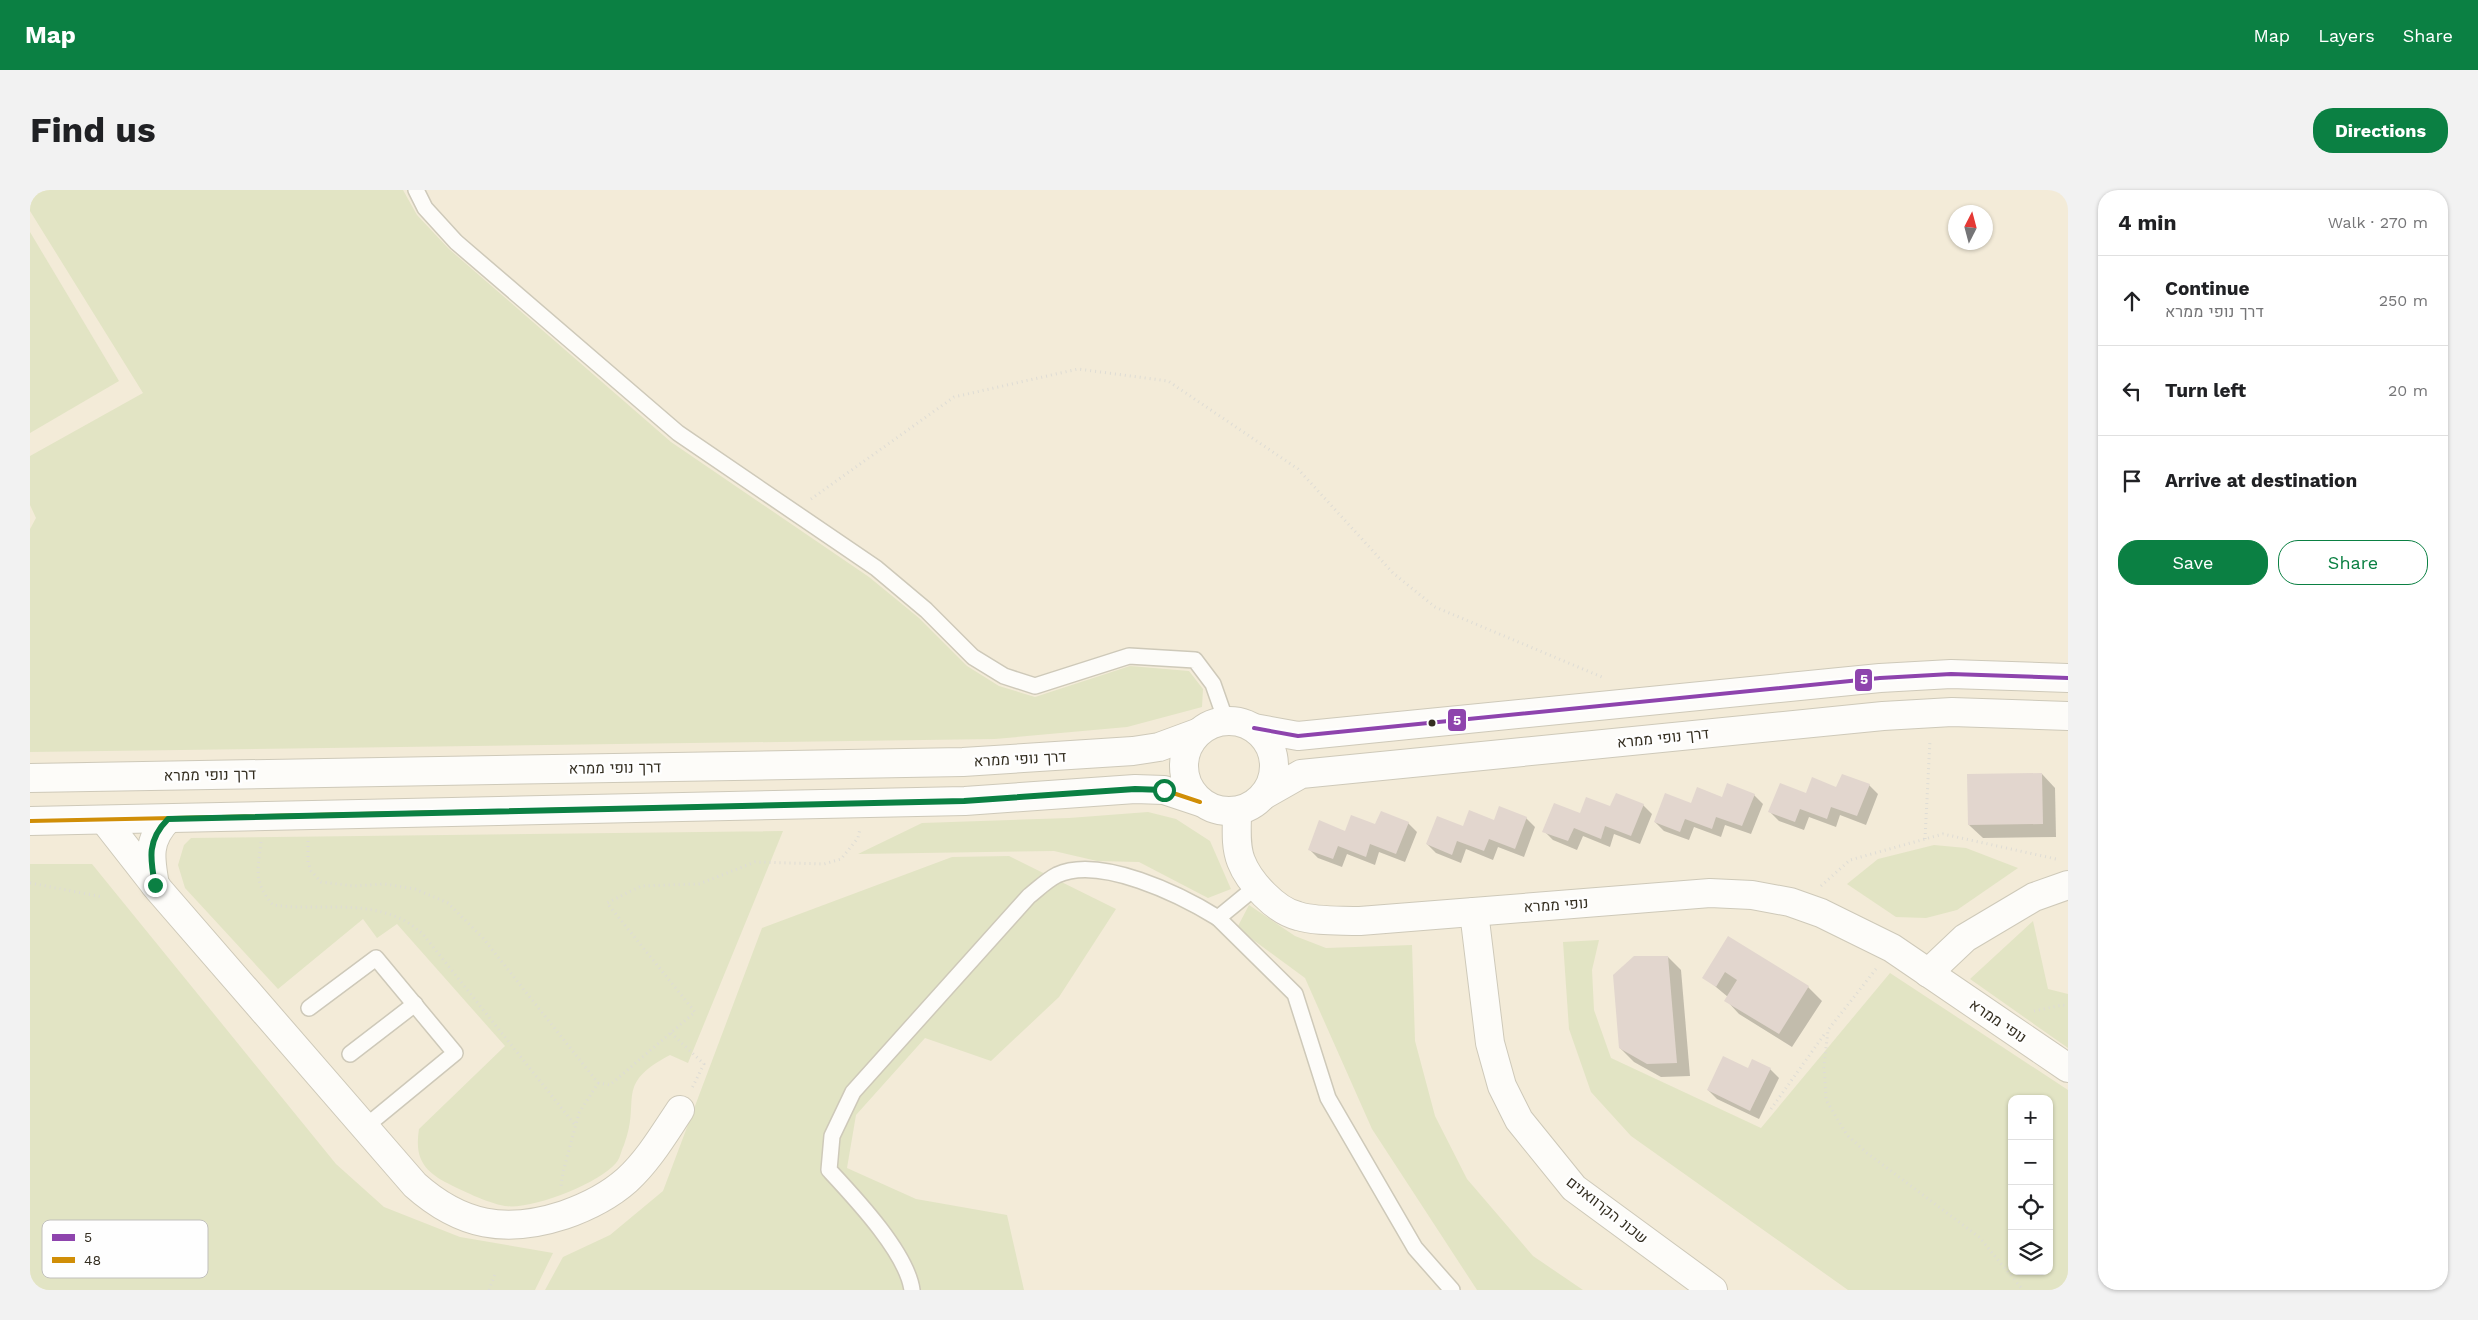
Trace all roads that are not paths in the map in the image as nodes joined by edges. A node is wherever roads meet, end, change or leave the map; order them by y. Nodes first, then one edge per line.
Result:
1 (416, 190) edge
2 (2068, 678) edge
3 (2068, 716) edge
4 (1226, 721) junction
5 (1254, 728) junction
6 (1197, 734) junction
7 (30, 778) edge
8 (1264, 795) junction
9 (1200, 802) junction
10 (1237, 811) junction
11 (168, 819) junction
12 (30, 821) edge
13 (105, 821) junction
14 (155, 885) junction
15 (2068, 885) edge
16 (1257, 886) junction
17 (1474, 912) junction
18 (1218, 918) junction
19 (1928, 973) junction
20 (415, 1004) junction
21 (309, 1008) dead end
22 (350, 1054) dead end
23 (2068, 1068) edge
24 (680, 1110) road end
25 (365, 1127) junction
26 (912, 1290) edge
27 (1452, 1290) edge
28 (1713, 1290) edge

1 - 4 lane
2 - 5 main road
3 - 8 main road, דרך נופי ממרא
4 - 5 main road
4 - 6 main road
5 - 8 main road
6 - 7 main road, דרך נופי ממרא
6 - 9 main road
8 - 10 main road
9 - 10 main road
9 - 11 main road
10 - 16 main road, נופי ממרא
11 - 13 main road
11 - 14 main road
12 - 13 main road
13 - 14 main road
14 - 25 main road
15 - 19 main road
16 - 17 main road, נופי ממרא
16 - 18 lane
17 - 19 main road, נופי ממרא
17 - 28 main road, שכונ הקרוואנים
18 - 26 lane
18 - 27 lane
19 - 23 main road, נופי ממרא
20 - 21 lane
20 - 22 lane
20 - 25 lane
24 - 25 main road

